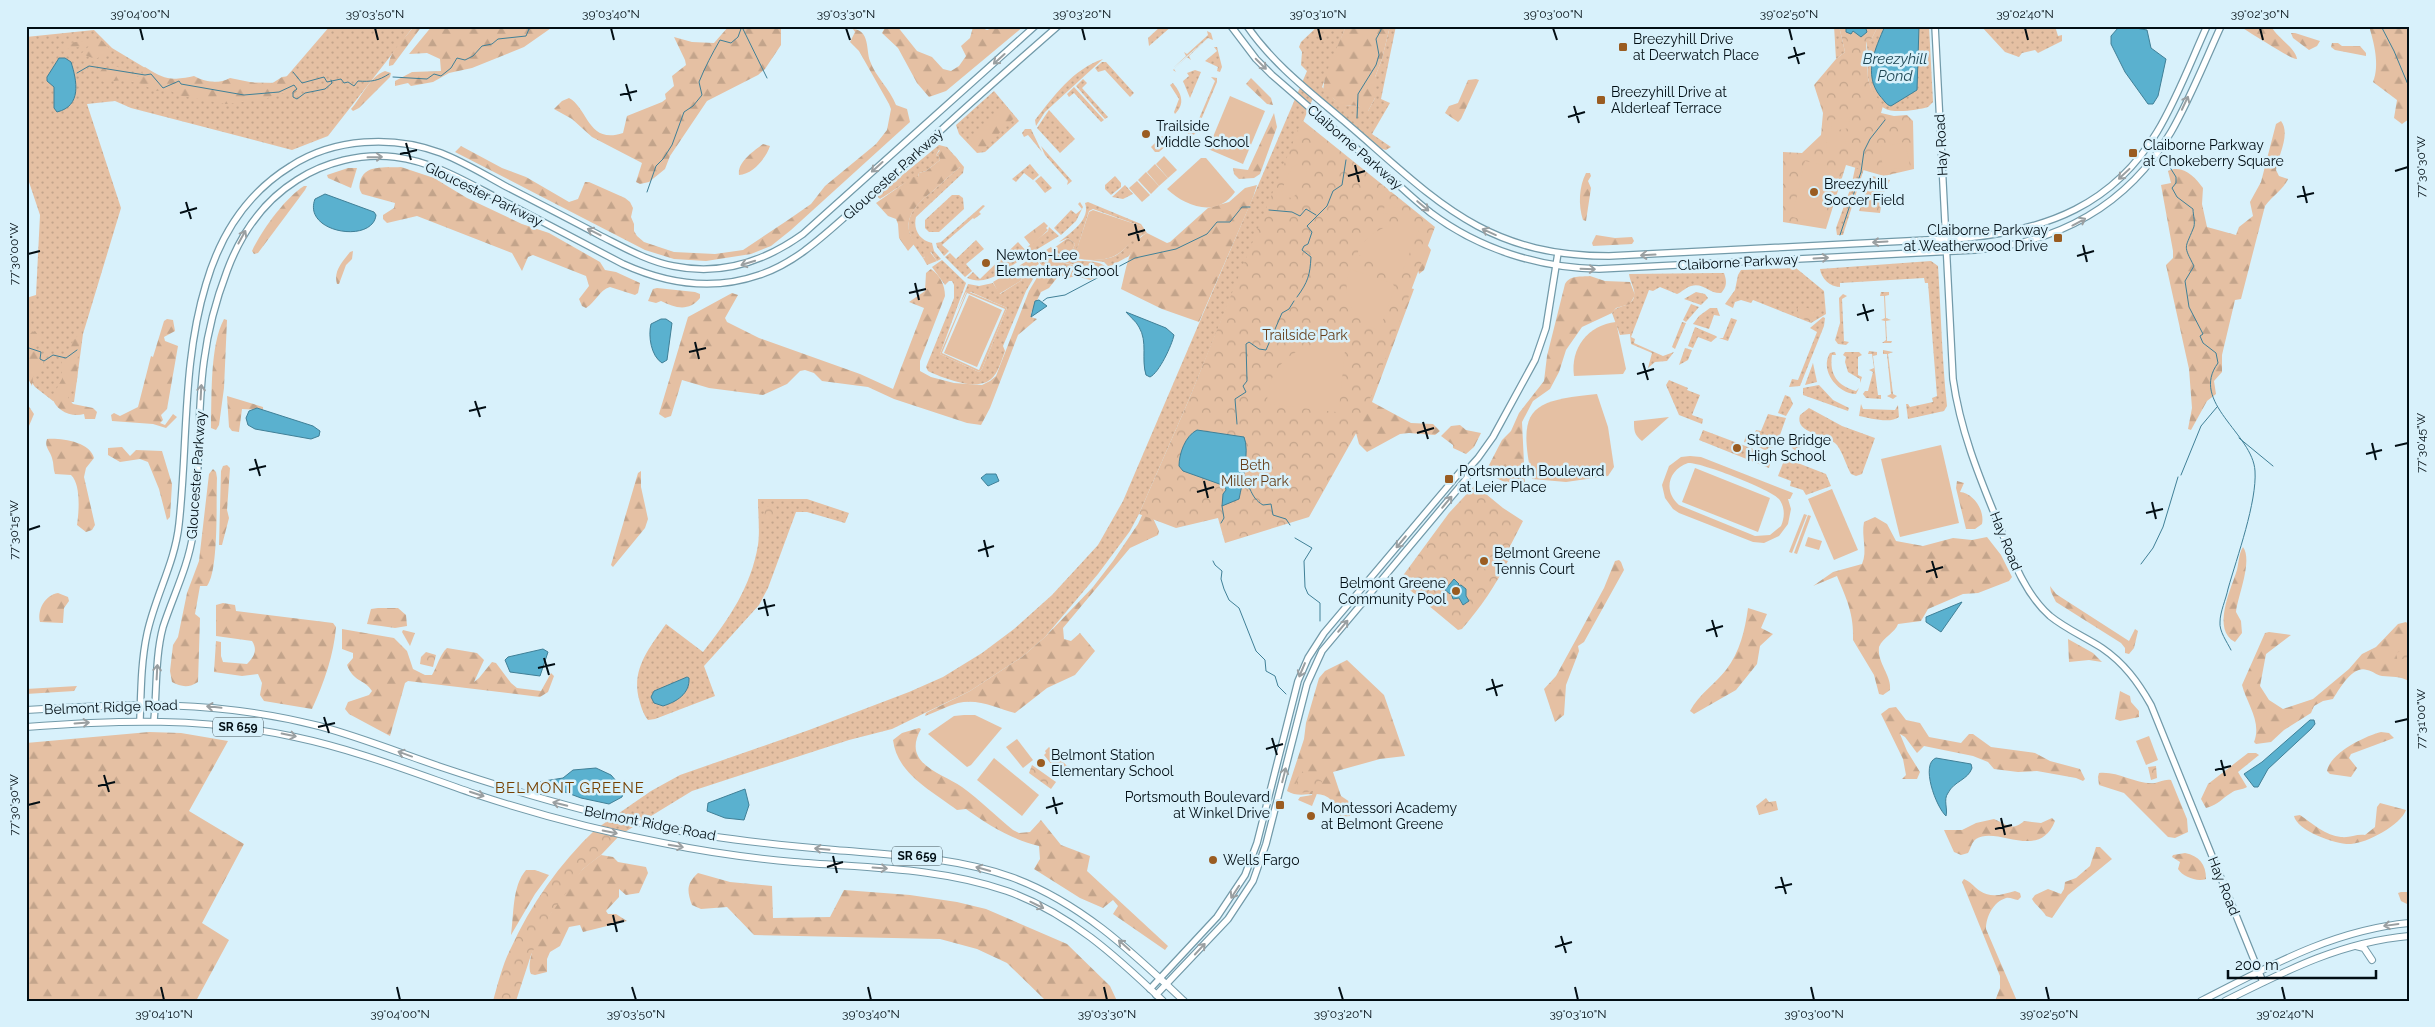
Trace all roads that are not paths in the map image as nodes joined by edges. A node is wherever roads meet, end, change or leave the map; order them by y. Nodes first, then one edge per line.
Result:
1 (1035, 26) edge
2 (1058, 26) edge
3 (1231, 26) edge
4 (1247, 26) edge
5 (1935, 26) edge
6 (2208, 26) edge
7 (2221, 26) edge
8 (1946, 238) junction
9 (1947, 251) junction
10 (1558, 253) junction
11 (1556, 266) junction
12 (1469, 468) junction
13 (141, 704) junction
14 (155, 704) junction
15 (26, 710) edge
16 (140, 720) junction
17 (154, 720) junction
18 (26, 727) edge
19 (2409, 923) edge
20 (2409, 936) edge
21 (2350, 945) junction
22 (2372, 960) dead end
23 (2259, 972) junction
24 (1160, 979) junction
25 (2263, 982) junction
26 (1166, 985) junction
27 (1150, 989) junction
28 (1156, 995) junction
29 (1163, 1001) edge
30 (1184, 1001) edge
31 (2201, 1001) edge
32 (2225, 1001) edge

1 -> 13 main road, Gloucester Parkway
14 -> 2 main road, Gloucester Parkway
3 -> 11 main road, Claiborne Parkway
10 -> 4 main road, Claiborne Parkway
5 - 8 main road, Hay Road
6 -> 8 main road, Claiborne Parkway
9 -> 7 main road, Claiborne Parkway
8 - 9 main road, Hay Road
8 -> 10 main road, Claiborne Parkway
11 -> 9 main road, Claiborne Parkway
9 - 23 main road, Hay Road
10 - 11 main road
11 - 12 main road
12 -> 24 main road
26 -> 12 main road
13 - 14 main road, Belmont Ridge Road / SR 659
13 - 15 main road, Belmont Ridge Road / SR 659
13 - 16 main road, Gloucester Parkway
14 - 17 main road, Gloucester Parkway
24 -> 14 main road, Belmont Ridge Road / SR 659
16 - 17 main road, Belmont Ridge Road / SR 659
18 -> 16 main road, Belmont Ridge Road / SR 659
17 -> 27 main road, Belmont Ridge Road / SR 659
19 -> 23 main road
20 - 21 main road
21 - 22 main road
21 - 25 main road
23 - 25 main road, Hay Road
23 - 31 main road
24 - 26 main road, Belmont Ridge Road / SR 659
24 - 27 main road
25 - 32 main road
26 - 28 main road
26 - 30 main road, Belmont Ridge Road / SR 659
27 - 28 main road, Belmont Ridge Road / SR 659
28 - 29 main road, Belmont Ridge Road / SR 659

